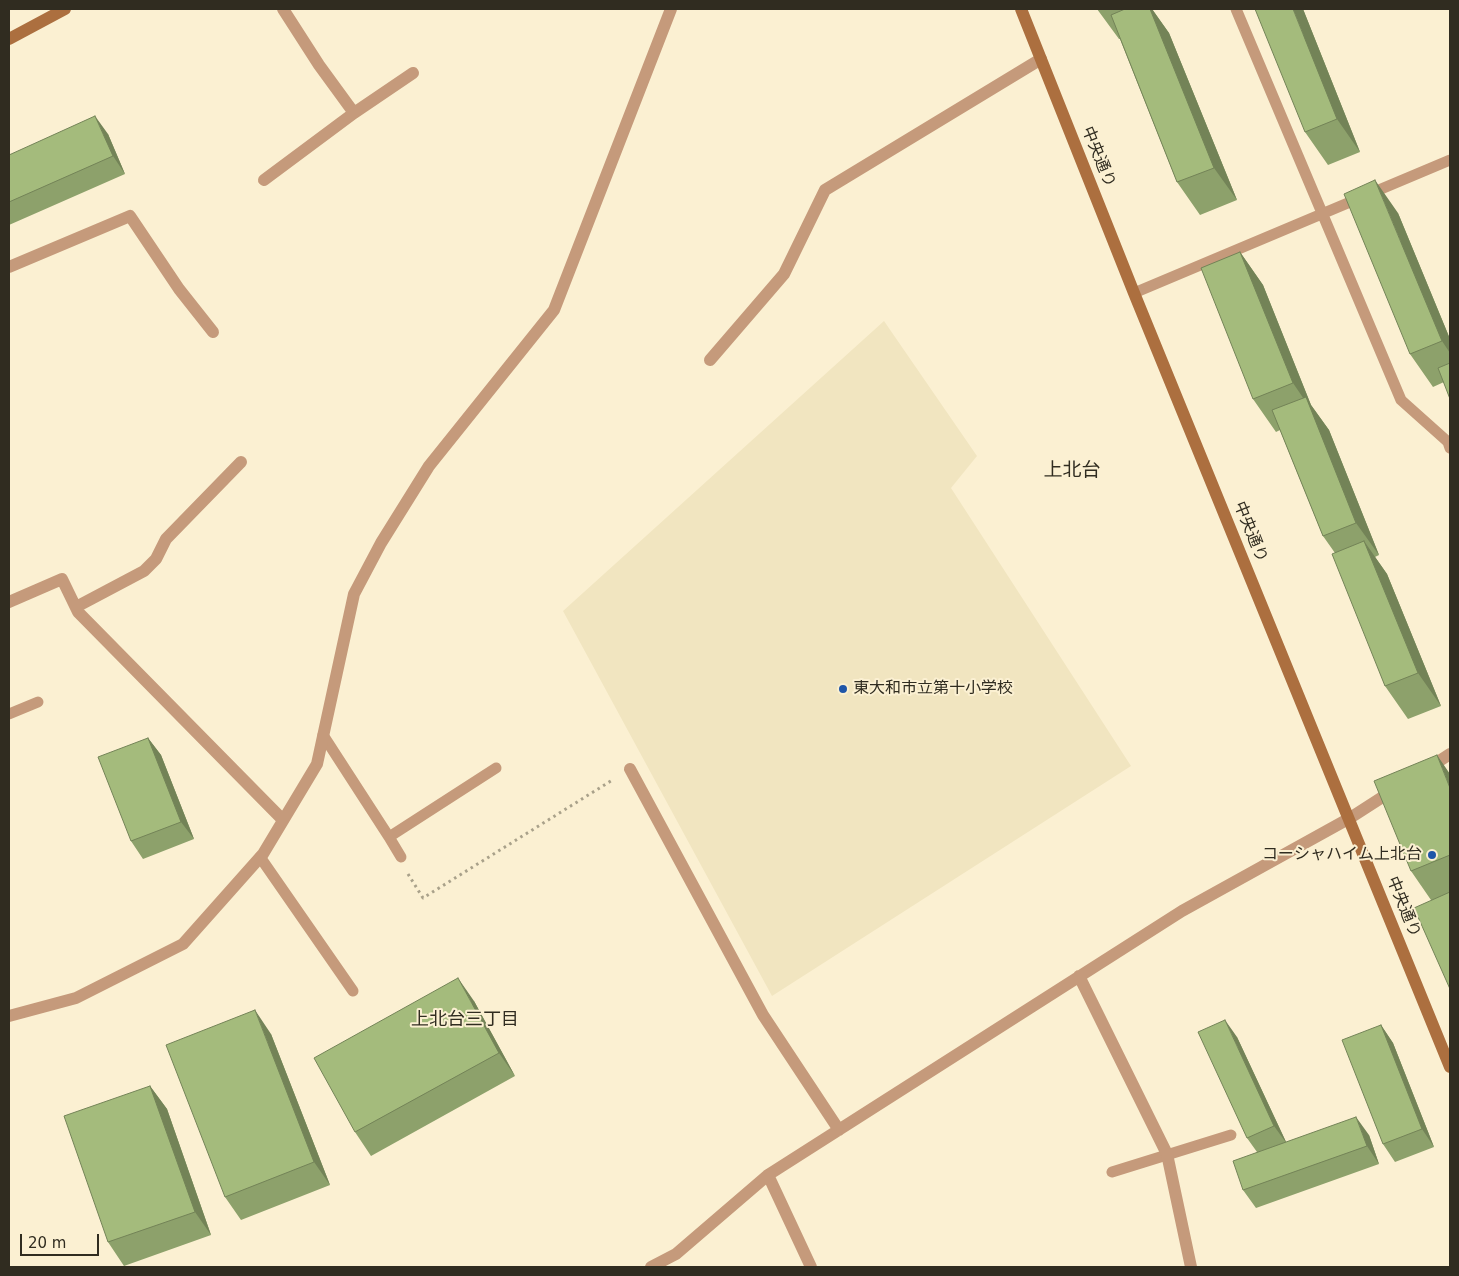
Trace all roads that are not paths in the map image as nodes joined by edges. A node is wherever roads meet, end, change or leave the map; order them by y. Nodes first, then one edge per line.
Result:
1 (65, 9) edge
2 (282, 9) edge
3 (671, 9) edge
4 (1021, 9) edge
5 (1236, 9) edge
6 (9, 39) edge
7 (1041, 59) junction
8 (413, 73) dead end
9 (354, 113) junction
10 (1450, 160) edge
11 (264, 180) dead end
12 (1322, 214) junction
13 (9, 267) edge
14 (1134, 292) junction
15 (213, 332) dead end
16 (710, 360) dead end
17 (1450, 448) edge
18 (241, 462) dead end
19 (9, 602) edge
20 (76, 608) junction
21 (38, 702) dead end
22 (9, 714) edge
23 (323, 736) junction
24 (1450, 754) edge
25 (496, 768) dead end
26 (630, 769) road end
27 (1350, 818) junction
28 (283, 820) junction
29 (389, 837) junction
30 (260, 857) junction
31 (402, 857) road end
32 (1079, 976) junction
33 (353, 991) dead end
34 (9, 1016) edge
35 (1450, 1067) edge
36 (839, 1130) junction
37 (1231, 1135) dead end
38 (1167, 1154) junction
39 (1112, 1172) dead end
40 (768, 1175) junction
41 (651, 1267) edge
42 (812, 1267) edge
43 (1191, 1267) edge

1 - 6 street
2 - 9 street
3 - 23 street
4 - 7 street, 中央通り
5 - 12 lane
7 - 14 street, 中央通り
7 - 16 street
8 - 9 street
9 - 11 street
10 - 12 lane
12 - 14 lane
12 - 17 lane
13 - 15 street
14 - 27 street, 中央通り
18 - 20 street
19 - 20 street
20 - 28 street
21 - 22 lane
23 - 28 street
23 - 29 lane
24 - 27 street
25 - 29 lane
26 - 36 street
27 - 32 street
27 - 35 street, 中央通り
28 - 30 street
29 - 31 lane
30 - 33 lane
30 - 34 street
32 - 36 street
32 - 38 street
36 - 40 street
37 - 38 lane
38 - 39 lane
38 - 43 street
40 - 41 street
40 - 42 street

